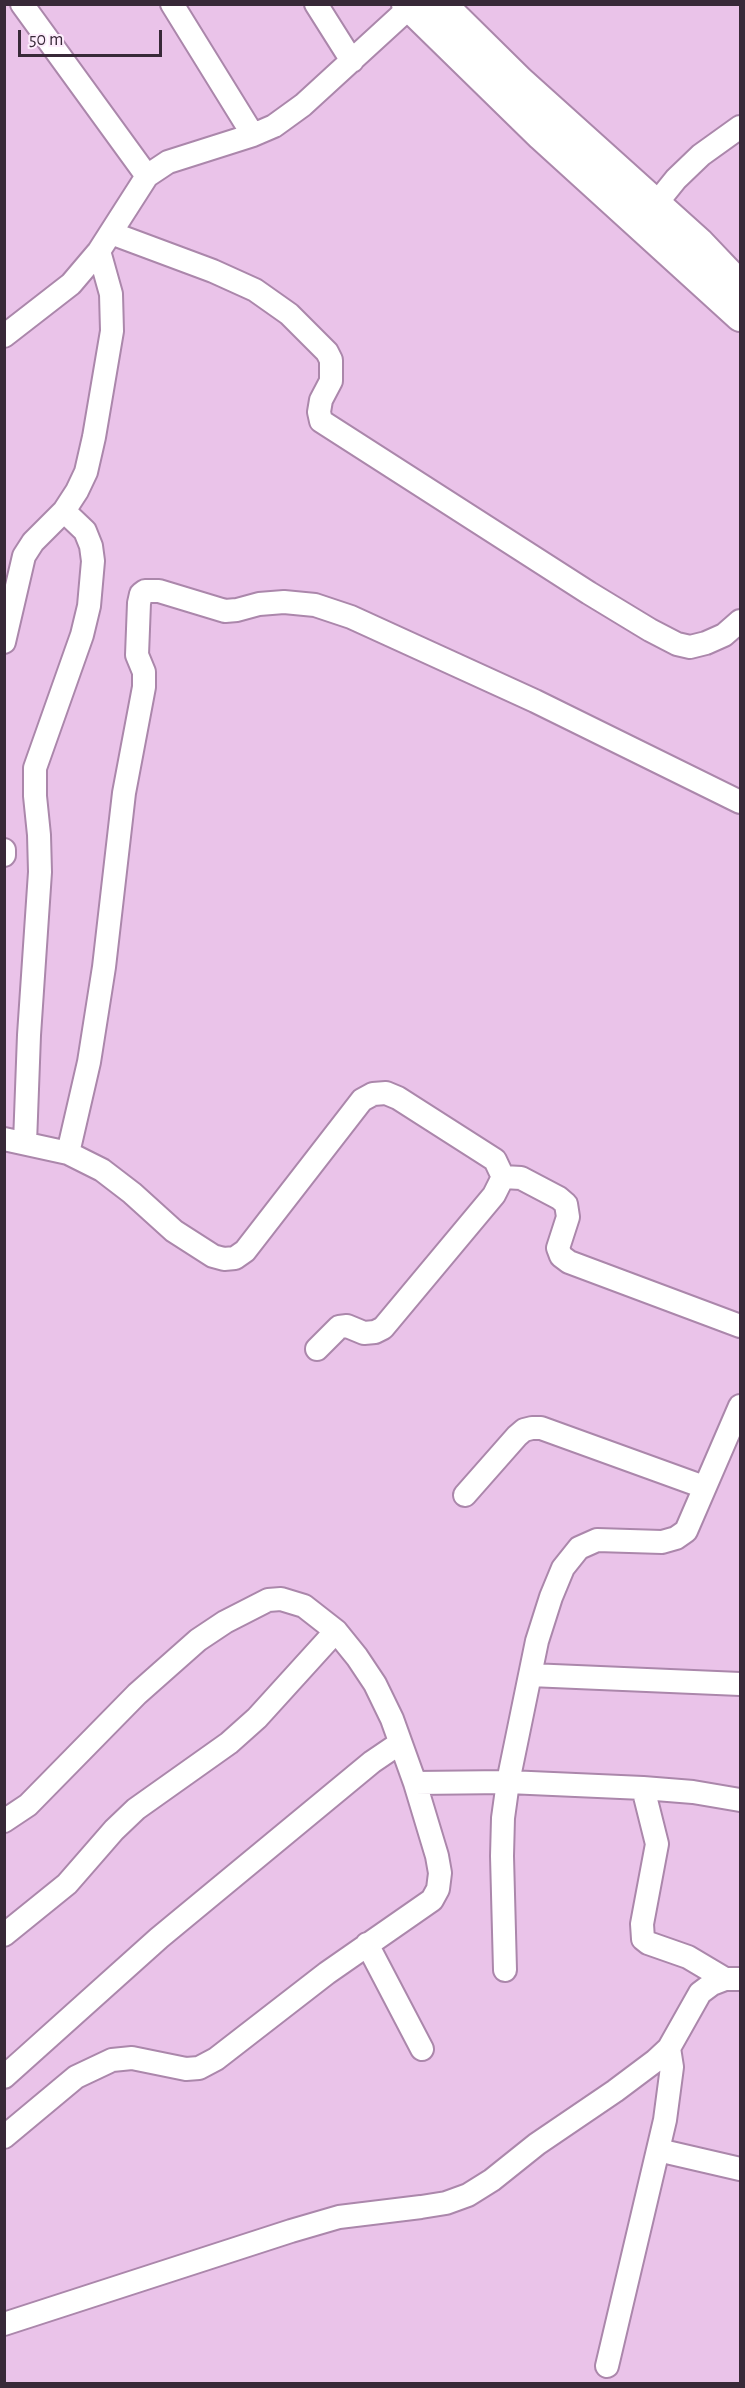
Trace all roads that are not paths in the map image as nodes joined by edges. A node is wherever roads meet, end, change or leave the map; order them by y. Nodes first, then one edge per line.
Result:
1 (22, 4) edge
2 (172, 4) edge
3 (316, 4) edge
4 (442, 4) edge
5 (408, 6) edge
6 (352, 61) junction
7 (741, 127) edge
8 (253, 135) junction
9 (147, 176) junction
10 (655, 205) junction
11 (105, 242) junction
12 (741, 285) edge
13 (741, 317) edge
14 (4, 336) edge
15 (64, 511) junction
16 (8, 613) edge
17 (741, 621) edge
18 (4, 642) edge
19 (741, 802) edge
20 (4, 850) edge
21 (4, 855) edge
22 (15, 1141) edge
23 (68, 1153) junction
24 (503, 1177) junction
25 (741, 1326) edge
26 (317, 1349) dead end
27 (741, 1407) edge
28 (704, 1487) junction
29 (465, 1494) dead end
30 (336, 1631) junction
31 (530, 1675) junction
32 (741, 1684) edge
33 (400, 1743) junction
34 (508, 1782) junction
35 (415, 1783) junction
36 (643, 1788) junction
37 (741, 1800) edge
38 (4, 1821) edge
39 (4, 1935) edge
40 (367, 1944) junction
41 (505, 1970) dead end
42 (733, 1979) edge
43 (669, 2048) junction
44 (422, 2049) dead end
45 (4, 2077) edge
46 (4, 2137) edge
47 (658, 2150) junction
48 (741, 2169) edge
49 (4, 2324) edge
50 (607, 2366) dead end

1 - 9 street
2 - 8 street
3 - 6 street
4 - 10 street
5 - 6 street
5 - 13 street
6 - 8 street
7 - 10 street
8 - 9 street
9 - 11 street
10 - 12 street
11 - 14 street
11 - 15 street
11 - 17 street
15 - 16 street
15 - 22 street
16 - 18 street
19 - 23 street
20 - 21 street
22 - 23 street
23 - 24 street
24 - 25 street
24 - 26 street
27 - 28 street
28 - 29 street
28 - 31 street
30 - 33 street
30 - 38 street
30 - 39 street
31 - 32 street
31 - 34 street
33 - 35 street
33 - 45 street
34 - 35 street
34 - 36 street
34 - 41 street
35 - 40 street
36 - 37 street
36 - 42 street
40 - 44 street
40 - 46 street
42 - 43 street
43 - 47 street
43 - 49 street
47 - 48 street
47 - 50 street

